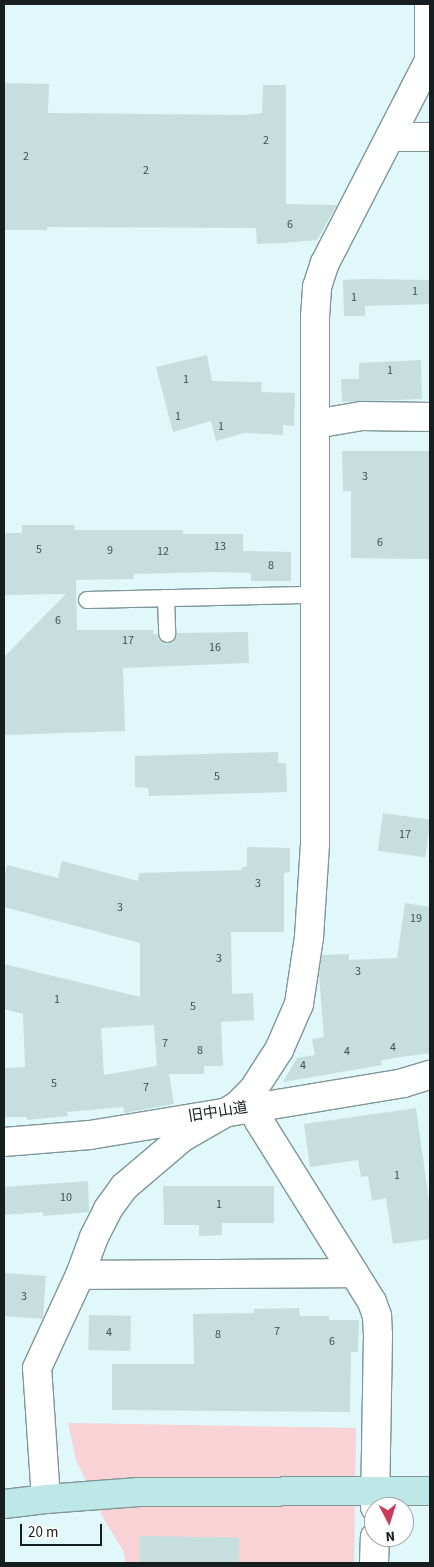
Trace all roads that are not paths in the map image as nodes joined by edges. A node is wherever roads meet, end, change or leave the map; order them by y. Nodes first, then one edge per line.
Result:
1 (429, 4) edge
2 (430, 60) edge
3 (390, 137) junction
4 (430, 137) edge
5 (430, 418) edge
6 (315, 424) junction
7 (314, 595) junction
8 (166, 598) junction
9 (87, 600) dead end
10 (166, 634) dead end
11 (430, 1075) edge
12 (241, 1109) junction
13 (4, 1142) edge
14 (354, 1273) junction
15 (80, 1274) junction
16 (430, 1491) edge
17 (375, 1497) edge
18 (389, 1497) edge
19 (46, 1499) junction
20 (364, 1499) edge
21 (4, 1504) edge
22 (375, 1547) edge
23 (374, 1563) edge

1 - 2 street
2 - 3 street
3 - 4 street
3 - 6 street
5 - 6 street
6 - 7 street
7 - 8 lane
7 - 12 street
8 - 9 lane
8 - 10 lane
11 - 12 street, 旧中山道
12 - 13 street, 旧中山道
12 - 14 street
12 - 15 street
14 - 15 street
14 - 17 street
15 - 19 street
16 - 18 street
19 - 20 street
19 - 21 street
22 - 23 street

